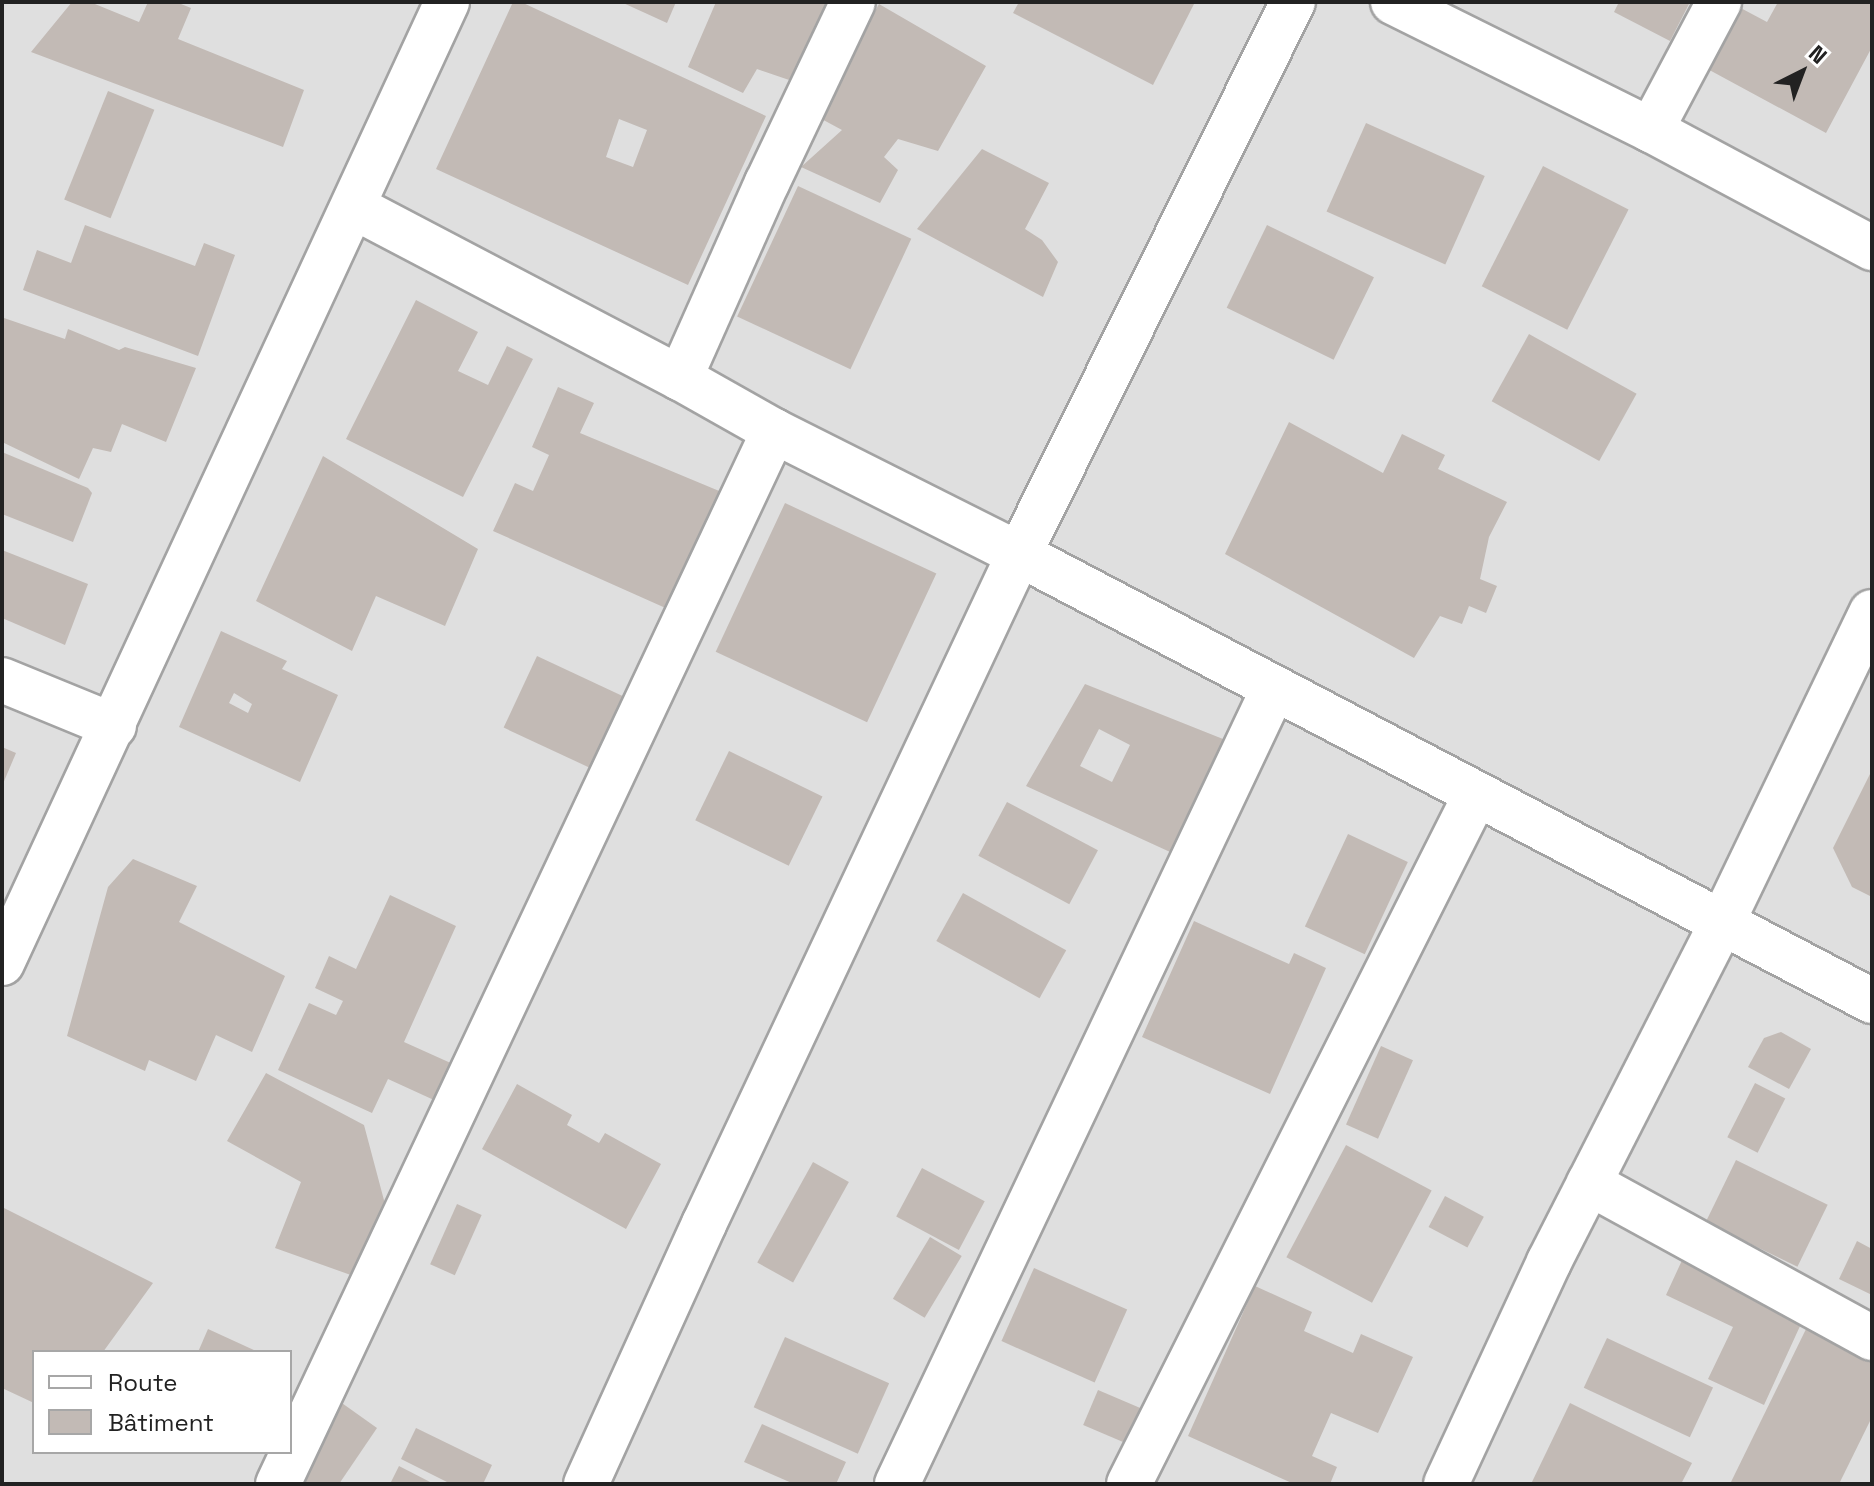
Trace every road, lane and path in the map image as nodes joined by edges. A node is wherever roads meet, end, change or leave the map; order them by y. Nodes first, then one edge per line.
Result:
1 (447, 2) edge
2 (853, 2) edge
3 (1293, 2) edge
4 (1393, 2) edge
5 (1719, 2) edge
6 (1651, 130) junction
7 (354, 207) junction
8 (1872, 248) edge
9 (680, 378) junction
10 (774, 431) junction
11 (1019, 554) junction
12 (1872, 612) edge
13 (2, 680) edge
14 (1274, 688) junction
15 (114, 726) junction
16 (1476, 794) junction
17 (1722, 923) junction
18 (2, 963) edge
19 (1872, 1001) edge
20 (1589, 1183) junction
21 (1872, 1338) edge
22 (278, 1484) edge
23 (586, 1484) edge
24 (897, 1484) edge
25 (1129, 1484) edge
26 (1446, 1484) edge

1 - 7 street
2 - 9 street
3 - 11 street
4 - 6 street
5 - 6 street
6 - 8 street
7 - 9 street
7 - 15 street
9 - 10 street
10 - 11 street
10 - 22 street
11 - 14 street
11 - 23 street
12 - 17 street
13 - 15 street
14 - 16 street
14 - 24 street
15 - 18 street
16 - 17 street
16 - 25 street
17 - 19 street
17 - 20 street
20 - 21 street
20 - 26 street

